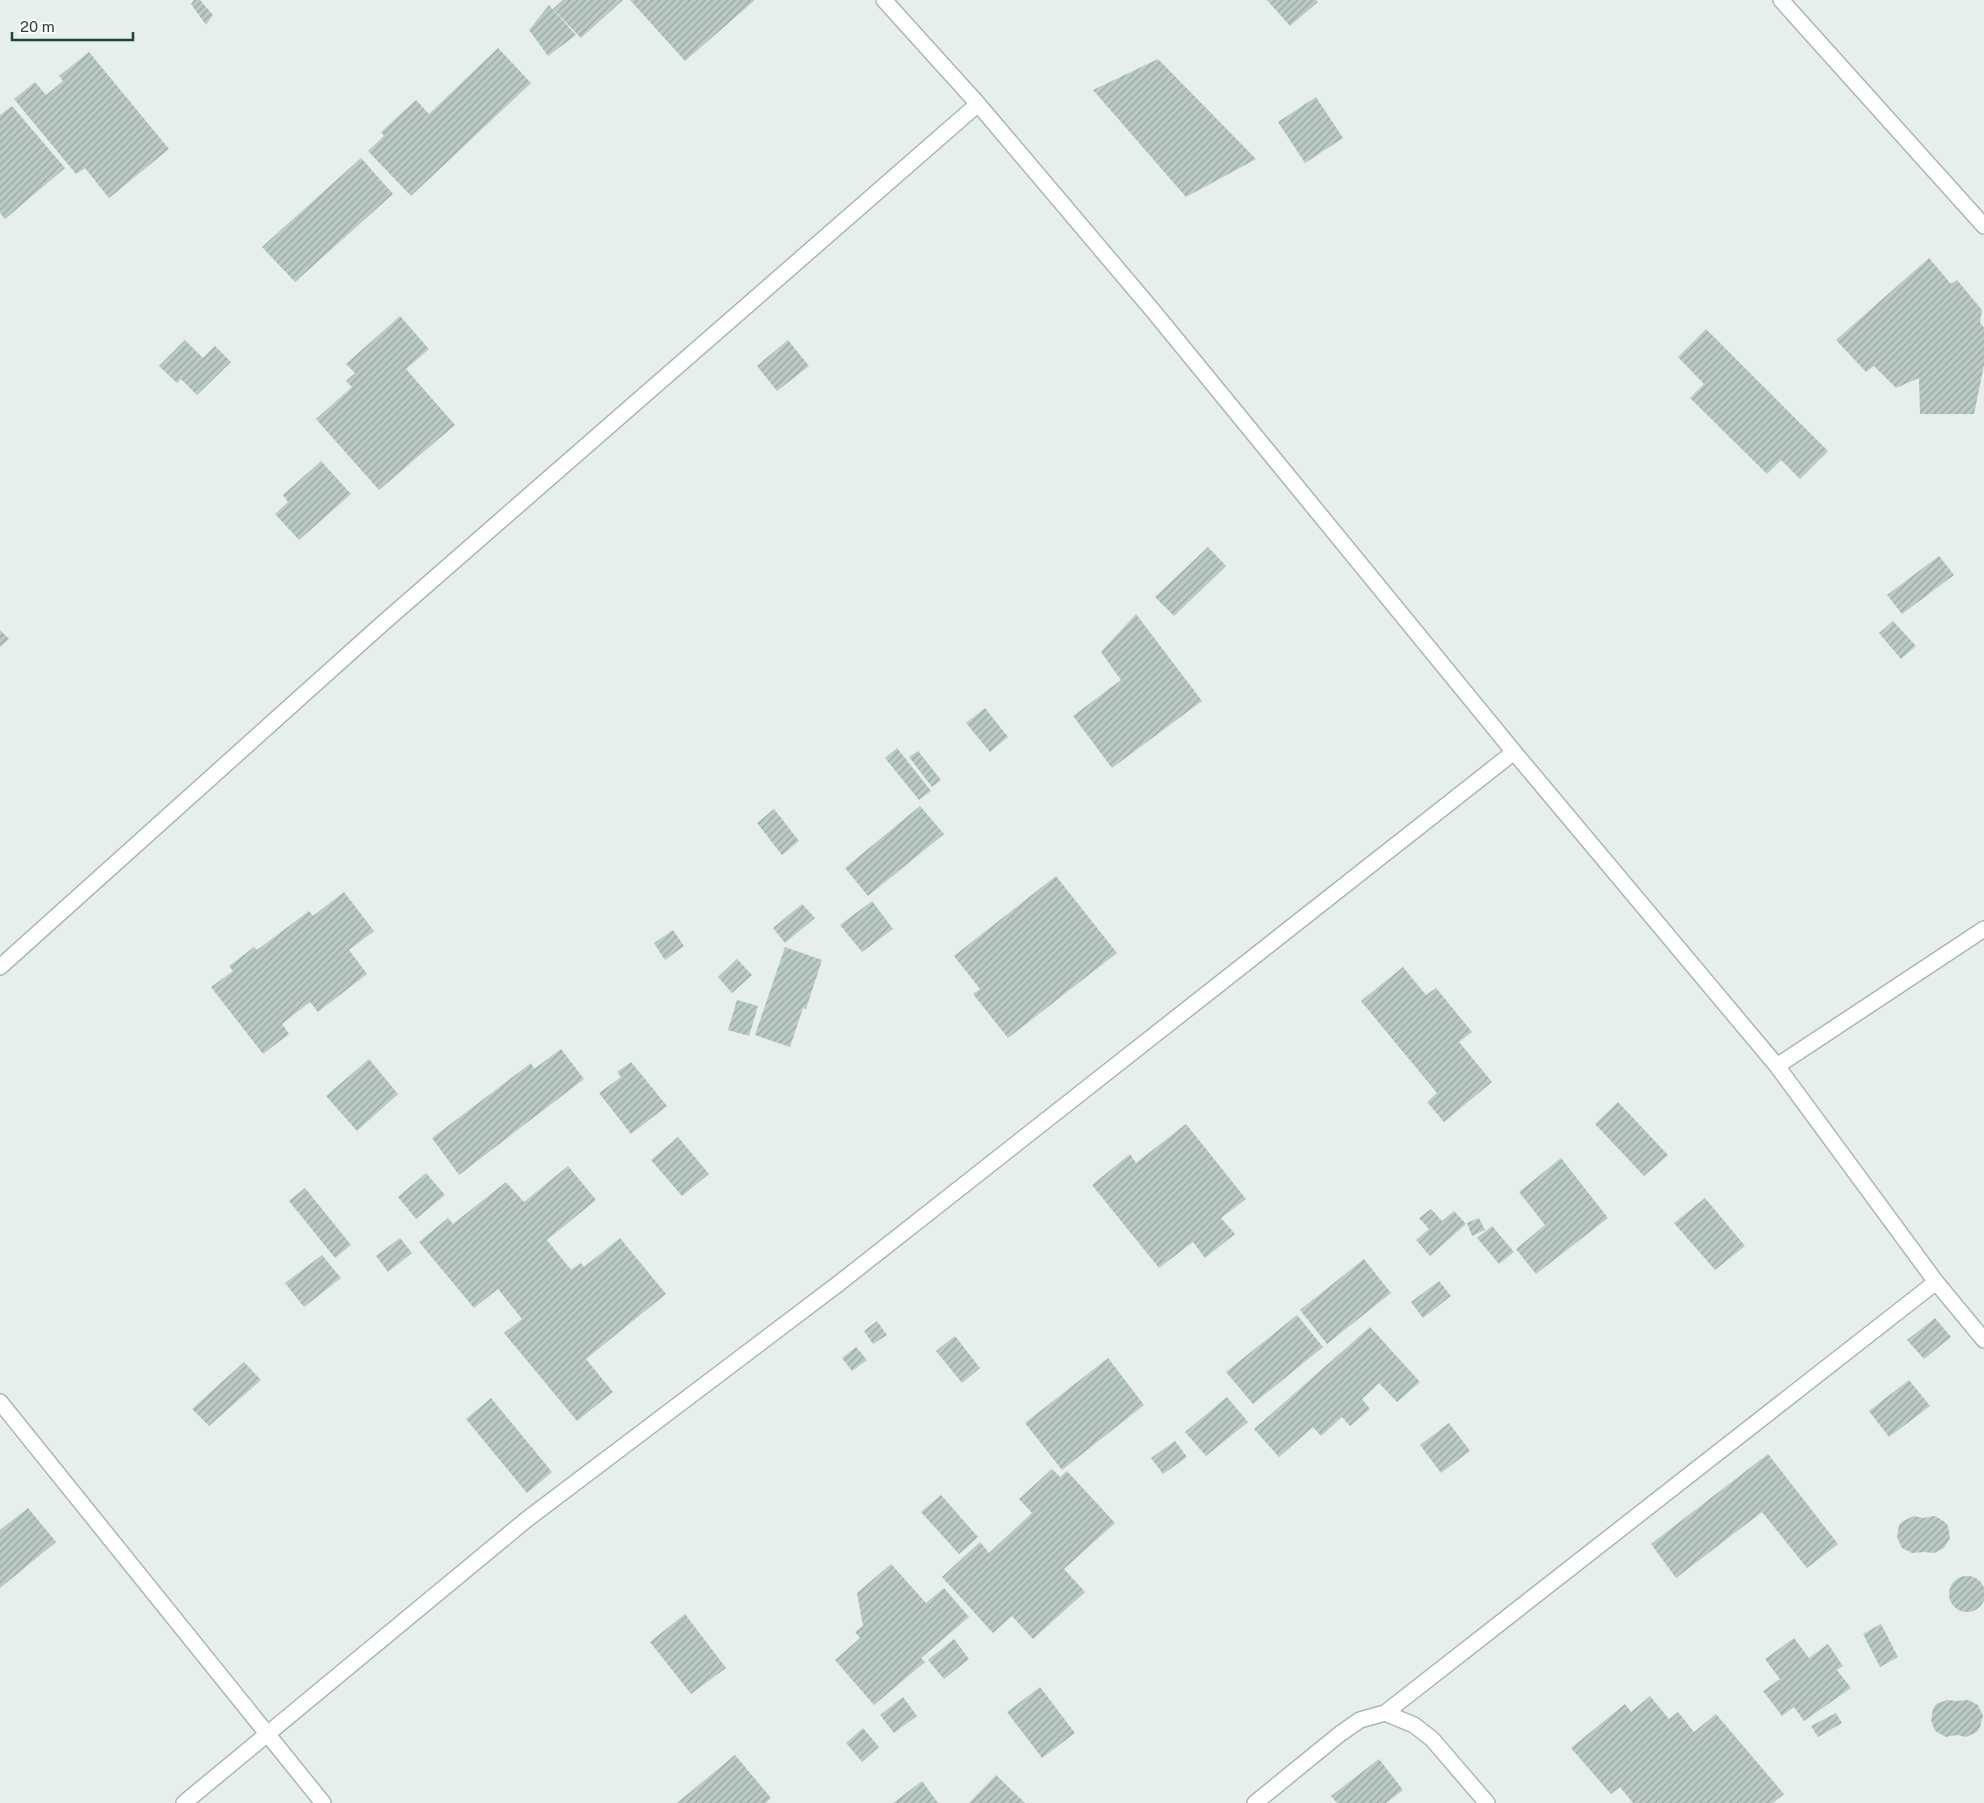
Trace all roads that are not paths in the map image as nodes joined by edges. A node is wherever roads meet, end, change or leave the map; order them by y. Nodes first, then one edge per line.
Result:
1 (884, 0) edge
2 (1781, 0) edge
3 (978, 104) junction
4 (1984, 226) edge
5 (1514, 752) junction
6 (1984, 929) edge
7 (0, 967) edge
8 (1777, 1066) junction
9 (1936, 1282) junction
10 (1984, 1340) edge
11 (0, 1402) edge
12 (1385, 1713) junction
13 (268, 1734) junction
14 (184, 1803) edge
15 (323, 1803) edge
16 (1255, 1803) edge
17 (1487, 1803) edge

1 - 3 street
2 - 4 street
3 - 5 street
3 - 7 street
5 - 8 street
5 - 13 street
6 - 8 street
8 - 9 street
9 - 10 street
9 - 12 street
11 - 13 street
12 - 16 street
12 - 17 street
13 - 14 street
13 - 15 street

